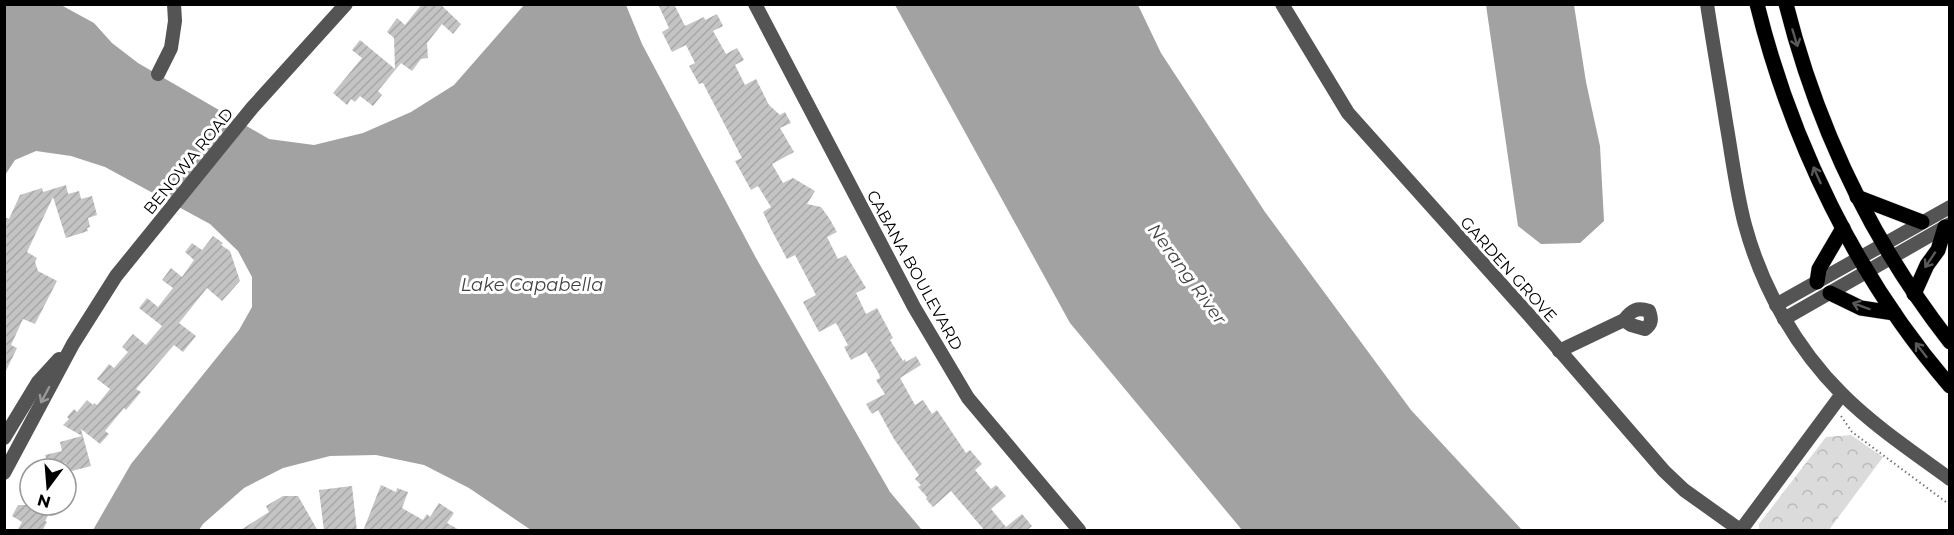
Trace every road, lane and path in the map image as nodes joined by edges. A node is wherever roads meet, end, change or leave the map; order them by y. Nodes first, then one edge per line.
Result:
1 (174, 4) edge
2 (755, 4) edge
3 (1282, 4) edge
4 (1707, 4) edge
5 (1757, 4) edge
6 (1786, 4) edge
7 (347, 6) edge
8 (158, 74) dead end
9 (1857, 197) junction
10 (1950, 207) edge
11 (1922, 222) junction
12 (1947, 225) edge
13 (1843, 228) junction
14 (1884, 244) junction
15 (1859, 257) junction
16 (1891, 258) junction
17 (1868, 271) junction
18 (1817, 282) junction
19 (1830, 293) junction
20 (1914, 294) junction
21 (1776, 305) junction
22 (1894, 313) junction
23 (1784, 319) junction
24 (1624, 320) dead end
25 (1950, 342) edge
26 (73, 344) junction
27 (1559, 351) junction
28 (1950, 386) edge
29 (1842, 394) junction
30 (1841, 416) dead end
31 (4, 438) edge
32 (4, 473) edge
33 (1950, 479) edge
34 (1950, 504) edge
35 (1079, 531) edge
36 (1741, 531) edge

1 - 8 street
2 - 35 street, CABANA BOULEVARD
3 - 27 street, GARDEN GROVE
4 - 21 street
13 -> 5 main road
6 -> 9 main road
7 - 26 street, BENOWA ROAD
9 - 11 main road
9 - 14 main road
10 - 11 street
11 - 14 street
12 - 16 street
12 -> 20 main road
13 - 15 main road
13 - 18 main road
14 - 15 street
14 - 16 main road
15 - 17 main road
15 - 18 street
16 - 17 street
16 - 20 main road
17 - 19 street
17 - 22 main road
18 - 21 street
22 -> 19 main road
19 - 23 street
20 - 25 main road
21 - 23 street
28 -> 22 main road
23 - 29 street
24 - 27 street
26 - 31 street, BENOWA ROAD
26 -> 32 street, BENOWA ROAD
27 - 36 street, GARDEN GROVE
29 - 33 street
29 - 36 street, GARDEN GROVE
30 - 34 path

